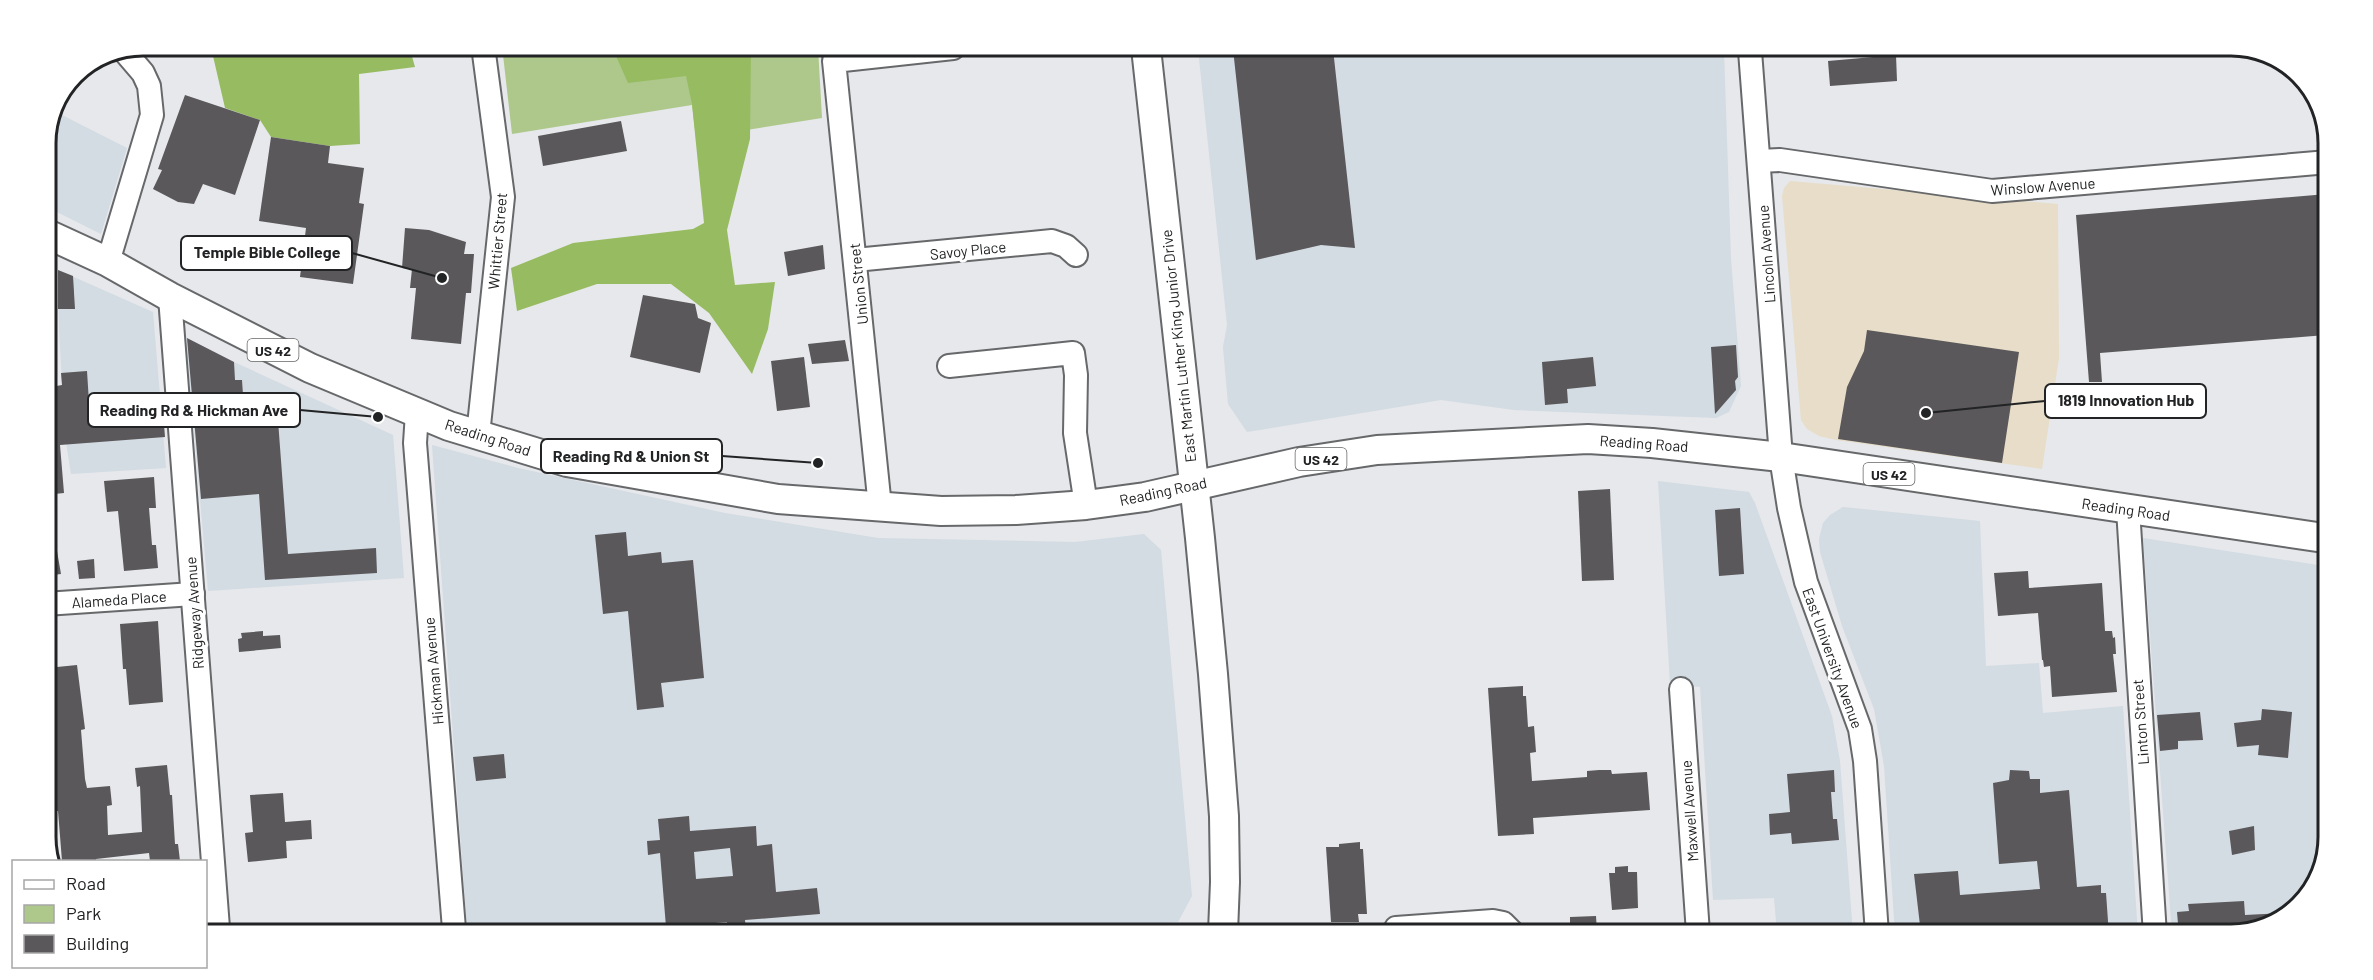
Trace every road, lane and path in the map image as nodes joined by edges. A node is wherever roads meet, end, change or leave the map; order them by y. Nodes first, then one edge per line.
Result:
1 (484, 55) edge
2 (889, 55) edge
3 (1147, 55) edge
4 (1750, 55) edge
5 (129, 57) edge
6 (1759, 161) junction
7 (2317, 163) edge
8 (56, 238) edge
9 (1076, 255) dead end
10 (855, 260) junction
11 (108, 262) junction
12 (170, 297) junction
13 (949, 366) dead end
14 (417, 413) junction
15 (478, 435) junction
16 (1781, 457) junction
17 (1193, 484) junction
18 (1086, 505) junction
19 (880, 507) junction
20 (2128, 509) junction
21 (2318, 537) edge
22 (193, 594) junction
23 (56, 603) edge
24 (1681, 689) dead end
25 (218, 925) edge
26 (454, 925) edge
27 (1223, 925) edge
28 (1438, 925) edge
29 (1505, 925) edge
30 (1697, 925) edge
31 (1876, 925) edge
32 (2154, 925) edge

1 - 15 street, Whittier Street
2 - 10 street, Union Street
3 - 17 main road, East Martin Luther King Junior Drive
4 - 6 street, Lincoln Avenue
5 - 11 street
6 - 7 street, Winslow Avenue
6 - 16 street, Lincoln Avenue
8 - 11 main road, Reading Road / US 42
9 - 10 street, Savoy Place
10 - 19 street, Union Street
11 - 12 main road, Reading Road / US 42
12 - 14 main road, Reading Road / US 42
12 - 22 street, Ridgeway Avenue
13 - 18 street
14 - 15 main road, Reading Road / US 42
14 - 26 street, Hickman Avenue
15 - 19 main road, Reading Road / US 42
16 - 17 main road, Reading Road / US 42
16 - 20 main road, Reading Road / US 42
16 - 31 street, East University Avenue
17 - 18 main road, Reading Road / US 42
17 - 27 main road, East Martin Luther King Junior Drive
18 - 19 main road, Reading Road / US 42
20 - 21 main road, Reading Road / US 42
20 - 32 street, Linton Street
22 - 23 street, Alameda Place
22 - 25 street, Ridgeway Avenue
24 - 30 street, Maxwell Avenue
28 - 29 street

